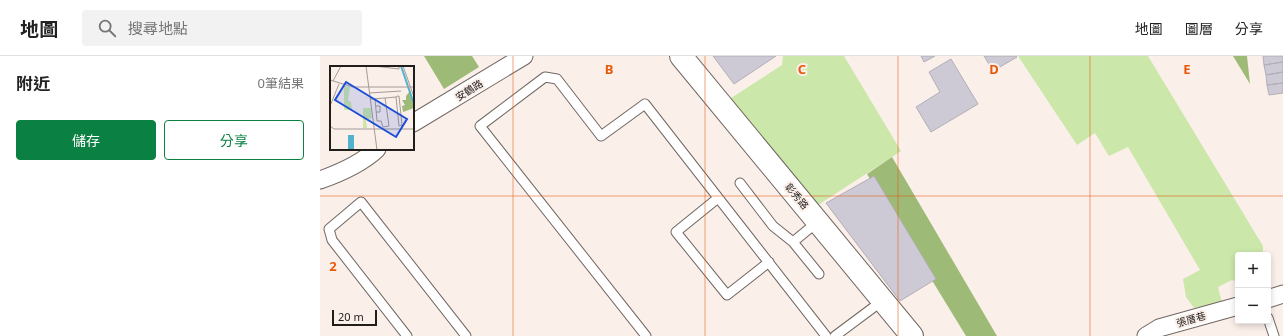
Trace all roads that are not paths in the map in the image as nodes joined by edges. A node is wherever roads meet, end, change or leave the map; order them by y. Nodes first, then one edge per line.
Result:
1 (524, 56) edge
2 (681, 56) edge
3 (414, 122) edge
4 (376, 150) edge
5 (320, 180) edge
6 (740, 183) dead end
7 (718, 198) junction
8 (819, 223) junction
9 (793, 242) junction
10 (769, 262) junction
11 (819, 274) dead end
12 (1283, 294) edge
13 (1271, 298) edge
14 (882, 301) junction
15 (1235, 307) edge
16 (1270, 324) edge
17 (407, 336) edge
18 (466, 336) edge
19 (646, 336) edge
20 (826, 336) edge
21 (835, 336) edge
22 (912, 336) edge
23 (1146, 336) edge
24 (1274, 336) edge

1 - 3 street, 安鶴路
2 - 8 street, 彰秀路
4 - 5 street
6 - 9 lane
7 - 10 lane
7 - 10 lane
7 - 19 lane
8 - 9 lane
8 - 14 street, 彰秀路
9 - 11 lane
10 - 20 lane
12 - 13 street
14 - 21 lane
14 - 22 street, 彰秀路
15 - 23 street, 張厝巷
16 - 24 lane
17 - 18 lane

